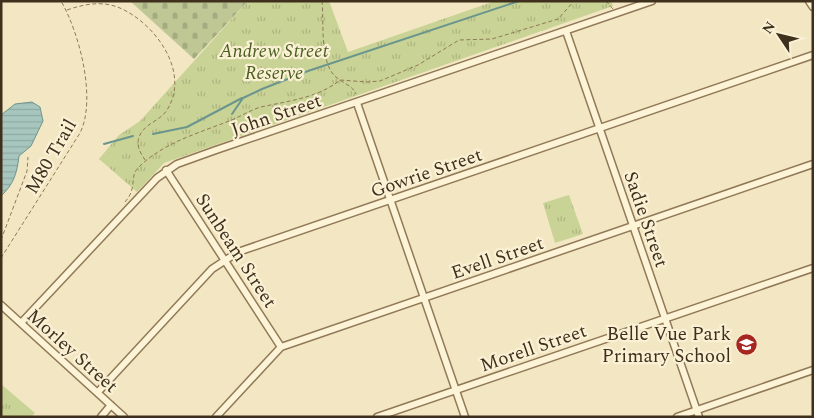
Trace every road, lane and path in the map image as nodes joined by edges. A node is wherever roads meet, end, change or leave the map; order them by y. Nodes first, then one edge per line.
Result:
1 (61, 1) edge
2 (322, 1) edge
3 (574, 1) edge
4 (606, 1) edge
5 (652, 1) edge
6 (809, 1) edge
7 (813, 7) edge
8 (66, 10) junction
9 (615, 14) junction
10 (566, 31) junction
11 (813, 55) edge
12 (340, 80) junction
13 (358, 103) junction
14 (600, 128) junction
15 (28, 157) dead end
16 (146, 162) junction
17 (813, 164) edge
18 (166, 170) junction
19 (390, 200) junction
20 (123, 204) dead end
21 (633, 226) junction
22 (1, 240) edge
23 (1, 258) edge
24 (225, 259) junction
25 (813, 268) edge
26 (424, 297) junction
27 (1, 305) edge
28 (665, 318) junction
29 (21, 323) junction
30 (281, 347) junction
31 (813, 370) edge
32 (455, 390) junction
33 (98, 392) junction
34 (112, 405) junction
35 (698, 413) edge
36 (100, 417) edge
37 (124, 417) edge
38 (216, 417) edge
39 (377, 417) edge
40 (465, 417) edge
41 (677, 417) edge

1 - 8 path, M80 Trail
2 - 12 path
3 - 12 path
4 - 9 path
5 - 9 street, John Street
6 - 7 street
8 - 16 path
8 - 23 path, M80 Trail
9 - 10 street, John Street
10 - 13 street, John Street
10 - 14 street, Sadie Street
11 - 14 street, Gowrie Street
12 - 13 path
12 - 16 path
13 - 18 street, John Street
13 - 19 street
14 - 19 street, Gowrie Street
14 - 21 street, Sadie Street
15 - 22 path
16 - 20 path
17 - 21 street, Evell Street
18 - 24 street, Sunbeam Street
18 - 29 street, John Street
19 - 24 street, Gowrie Street
19 - 26 street
21 - 26 street, Evell Street
21 - 28 street, Sadie Street
24 - 30 street, Sunbeam Street
24 - 33 street, Gowrie Street
25 - 28 street, Morell Street
26 - 30 street, Evell Street
26 - 32 street
27 - 29 street, Morley Street
28 - 32 street, Morell Street
28 - 35 street, Sadie Street
29 - 33 street, Morley Street
30 - 38 street, Evell Street
31 - 35 street
32 - 39 street, Morell Street
32 - 40 street
33 - 34 street, Morley Street
34 - 36 street
34 - 37 street, Morley Street
35 - 41 street

